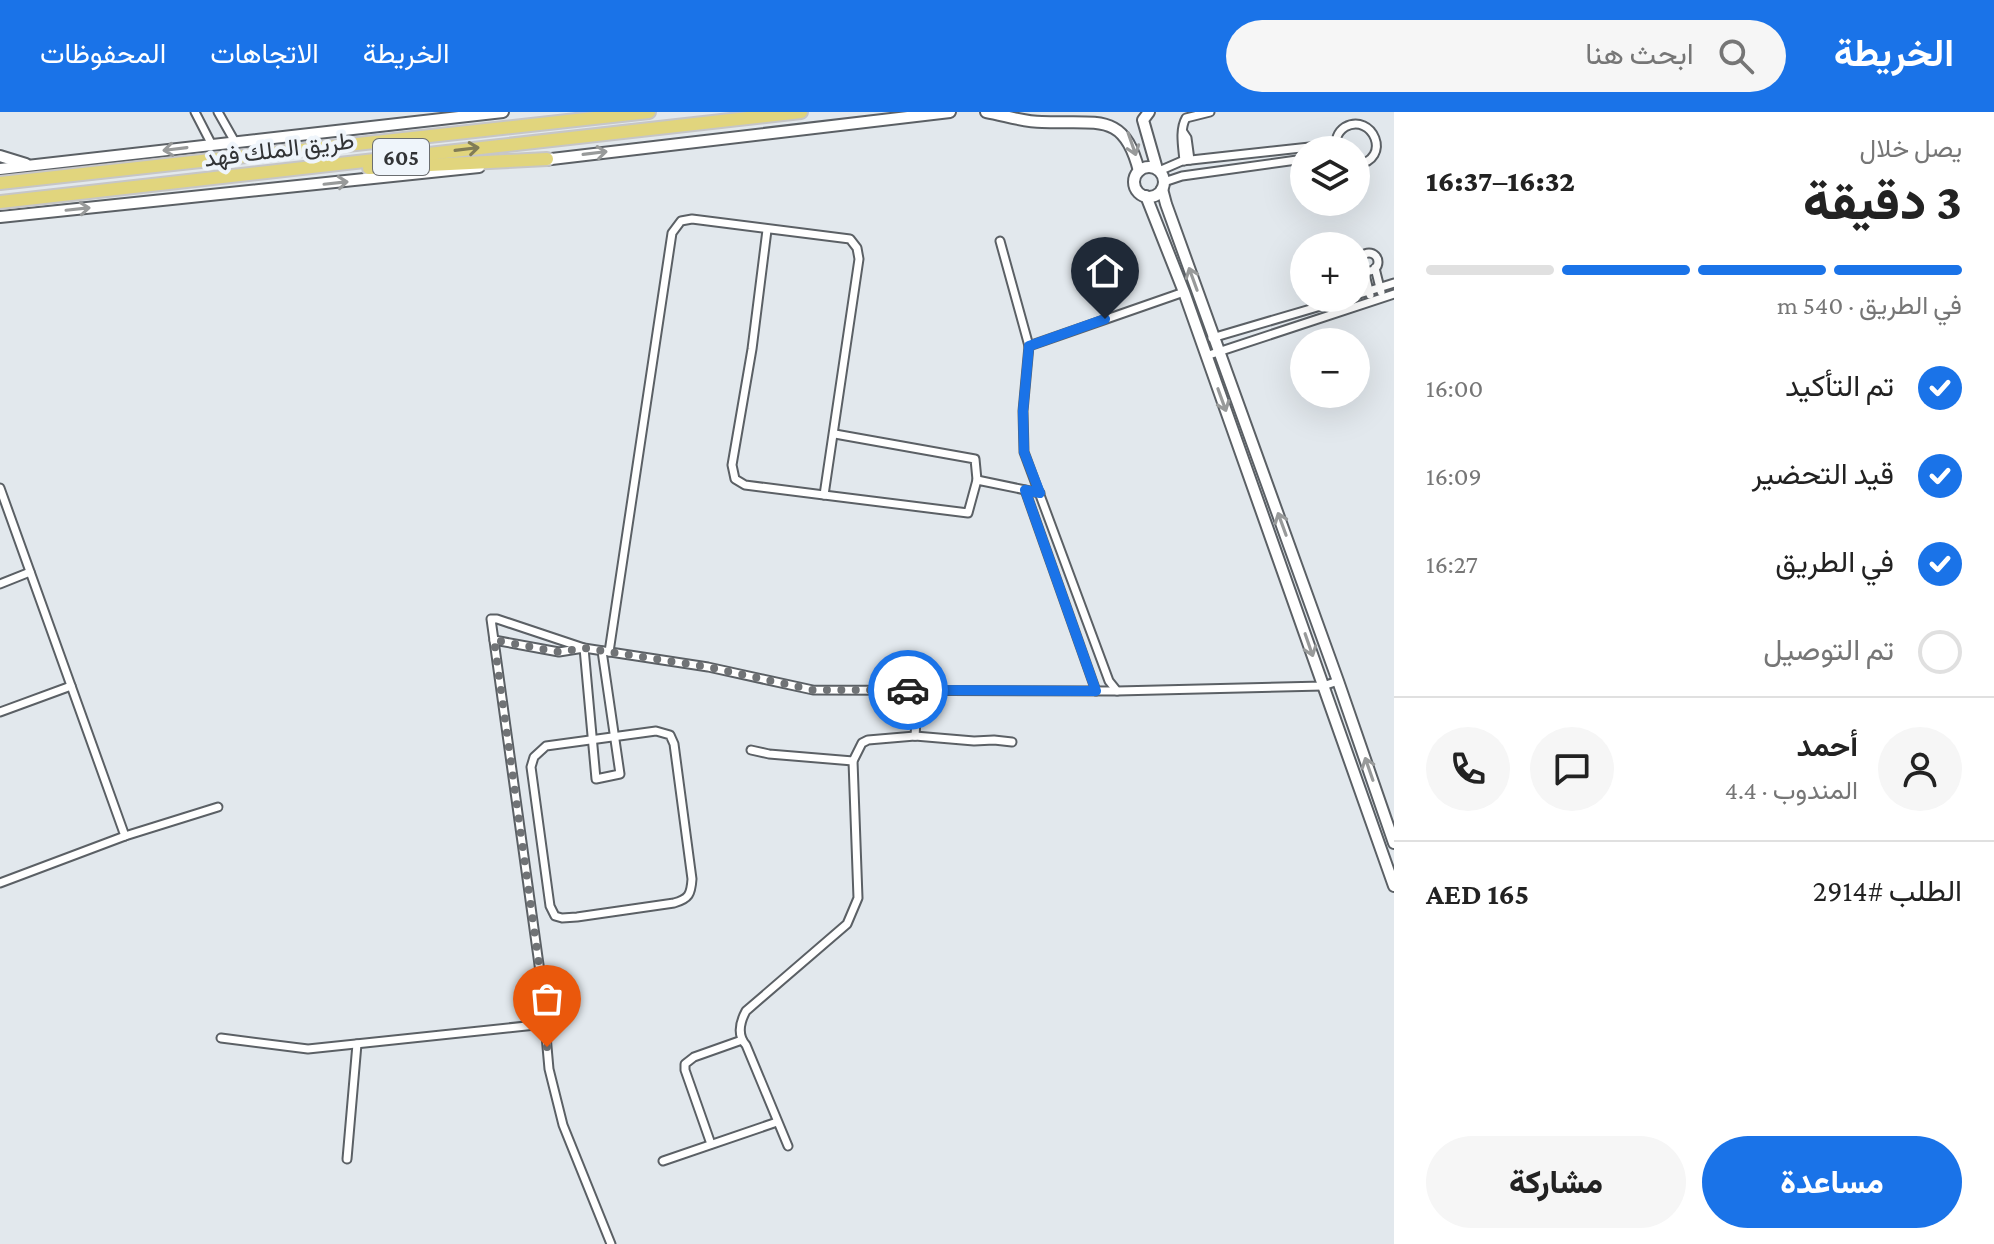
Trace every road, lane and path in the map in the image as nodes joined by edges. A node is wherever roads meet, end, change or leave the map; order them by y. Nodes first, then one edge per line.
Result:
1 (195, 112) edge
2 (218, 112) edge
3 (503, 112) edge
4 (649, 112) edge
5 (801, 112) edge
6 (950, 112) edge
7 (986, 112) edge
8 (1149, 112) edge
9 (1210, 112) edge
10 (1338, 136) edge
11 (235, 142) junction
12 (212, 145) junction
13 (1290, 149) edge
14 (1280, 150) junction
15 (0, 156) edge
16 (1218, 157) junction
17 (547, 159) junction
18 (1370, 160) edge
19 (1187, 161) junction
20 (1290, 161) edge
21 (1280, 162) junction
22 (31, 166) junction
23 (0, 169) edge
24 (1158, 170) junction
25 (1220, 170) junction
26 (1139, 171) junction
27 (242, 176) junction
28 (0, 183) edge
29 (1163, 186) junction
30 (1146, 196) junction
31 (0, 202) edge
32 (0, 217) edge
33 (767, 230) junction
34 (1000, 241) dead end
35 (1370, 254) edge
36 (1375, 268) junction
37 (1370, 271) edge
38 (1394, 283) edge
39 (1379, 288) junction
40 (1370, 291) joint
41 (1184, 292) junction
42 (1394, 294) edge
43 (1383, 298) junction
44 (1372, 302) junction
45 (1300, 312) edge
46 (1215, 337) junction
47 (1201, 341) junction
48 (1029, 346) junction
49 (1220, 351) junction
50 (1206, 356) junction
51 (835, 434) junction
52 (977, 480) junction
53 (0, 488) edge
54 (1025, 490) junction
55 (1040, 493) junction
56 (824, 495) junction
57 (30, 572) junction
58 (0, 584) edge
59 (494, 640) junction
60 (584, 648) junction
61 (605, 652) junction
62 (1338, 681) junction
63 (71, 686) junction
64 (1323, 686) junction
65 (918, 690) junction
66 (1096, 691) junction
67 (1117, 691) junction
68 (0, 712) edge
69 (915, 736) junction
70 (614, 737) junction
71 (592, 740) junction
72 (1012, 742) dead end
73 (751, 750) dead end
74 (853, 761) junction
75 (218, 807) dead end
76 (125, 836) junction
77 (1394, 843) edge
78 (0, 883) edge
79 (1394, 886) edge
80 (545, 1024) junction
81 (221, 1038) dead end
82 (742, 1040) junction
83 (357, 1044) junction
84 (777, 1122) junction
85 (711, 1144) junction
86 (788, 1146) dead end
87 (347, 1159) dead end
88 (663, 1161) dead end
89 (611, 1244) edge

1 - 12 street
2 - 11 street
3 - 11 street
4 - 28 highway, طريق الملك فهد / 605
27 -> 5 highway, طريق الملك فهد / 605
17 -> 6 street
7 -> 26 street
8 - 24 street
9 - 19 street
10 - 18 street
11 - 12 street
12 -> 22 street
13 - 14 street
14 - 16 street
14 - 21 street
15 - 22 street
16 - 19 street
16 - 25 street
17 - 27 highway
32 -> 17 street
19 - 24 street
20 - 21 street
21 - 25 street
22 - 23 street
24 - 26 street
24 - 29 street
25 - 29 street
26 - 30 street
27 - 31 highway, طريق الملك فهد / 605
29 - 30 street
46 -> 29 street
30 - 41 street
33 - 51 street
33 - 56 street
33 - 61 street
34 - 48 street
35 - 36 street
36 - 37 street
36 - 39 street
38 - 39 street
39 - 40 street
39 - 43 street
40 - 44 street
41 - 47 street
41 - 48 street
42 - 43 street
43 - 44 street
44 - 49 street
45 - 46 street
46 - 47 street
46 - 49 street
47 - 50 street
48 - 55 street
49 - 50 street
62 -> 49 street
50 -> 64 street
51 - 52 street
51 - 56 street
52 - 54 street
52 - 56 street
53 - 57 street
54 - 55 street
54 - 66 street
55 - 67 street
57 - 58 street
57 - 63 street
59 - 60 street
59 - 60 street
59 - 80 street
60 - 61 street
60 - 71 street
61 - 65 street
61 - 70 street
62 - 64 street
77 -> 62 street
63 - 68 street
63 - 76 street
64 - 67 street
64 - 79 street
65 - 66 street
65 - 69 street
66 - 67 street
69 - 72 street
69 - 74 street
70 - 71 street
70 - 71 street
70 - 71 street
73 - 74 street
74 - 82 street
75 - 76 street
76 - 78 street
80 - 83 street
80 - 89 street
81 - 83 street
82 - 84 street
82 - 85 street
83 - 87 street
84 - 85 street
84 - 86 street
85 - 88 street

